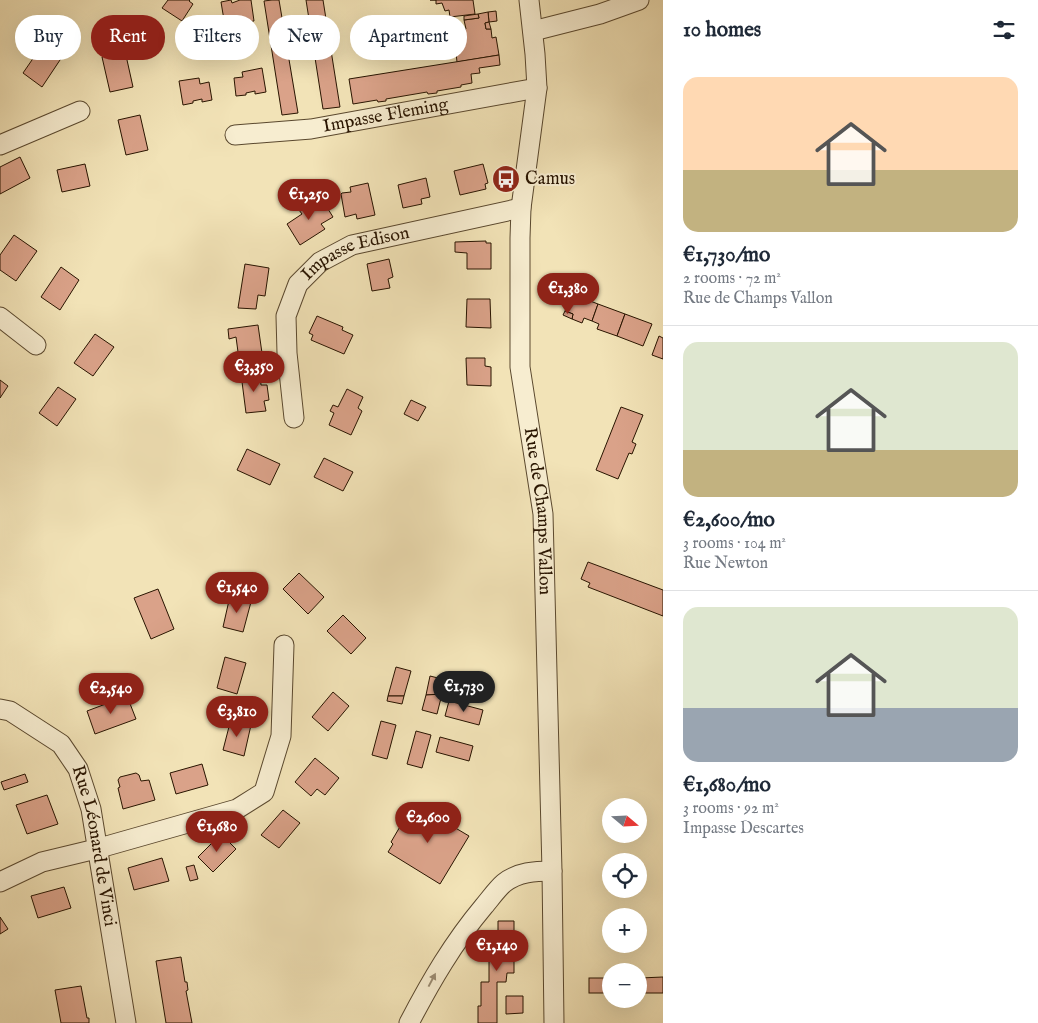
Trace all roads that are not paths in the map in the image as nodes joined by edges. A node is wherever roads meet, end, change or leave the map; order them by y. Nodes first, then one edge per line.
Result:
1 (529, 0) edge
2 (639, 0) edge
3 (532, 31) junction
4 (537, 88) junction
5 (80, 111) dead end
6 (234, 135) dead end
7 (0, 146) edge
8 (521, 208) junction
9 (0, 317) edge
10 (36, 346) dead end
11 (294, 418) dead end
12 (284, 645) dead end
13 (0, 709) edge
14 (96, 849) junction
15 (552, 871) junction
16 (0, 882) edge
17 (126, 1023) edge
18 (409, 1023) edge
19 (554, 1023) edge

1 - 3 street, Rue de Champs Vallon
2 - 3 street
3 - 4 street, Rue de Champs Vallon
4 - 6 street, Impasse Fleming
4 - 8 street, Rue de Champs Vallon
5 - 7 street
8 - 11 street, Impasse Edison
8 - 15 street, Rue de Champs Vallon
9 - 10 street
12 - 14 street
13 - 14 street, Rue Léonard de Vinci
14 - 16 street
14 - 17 street, Rue Léonard de Vinci
18 -> 15 street
15 - 19 street, Rue de Champs Vallon

